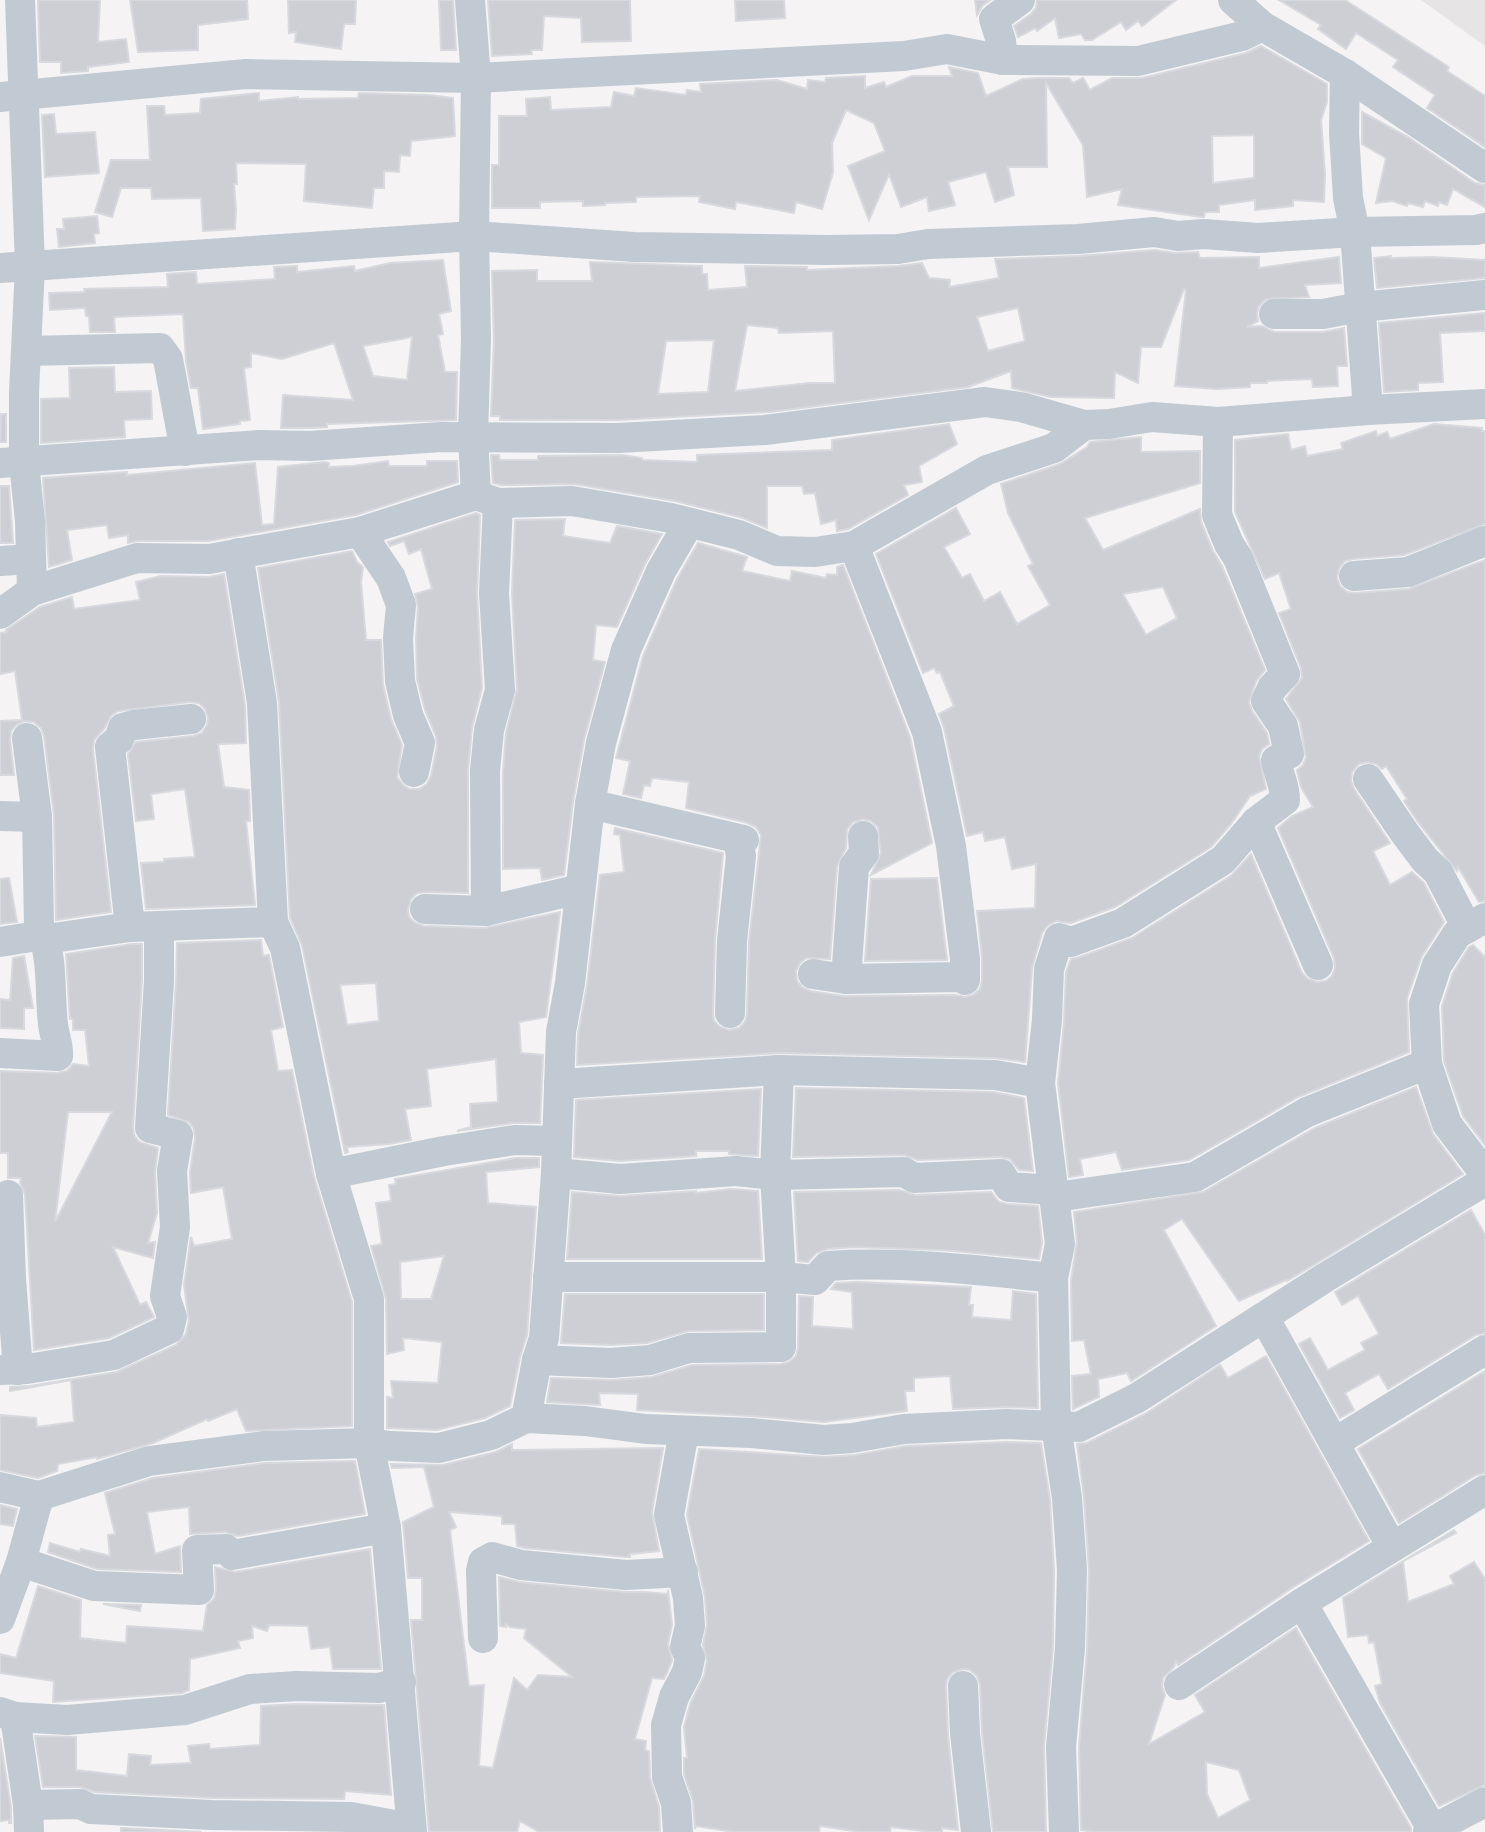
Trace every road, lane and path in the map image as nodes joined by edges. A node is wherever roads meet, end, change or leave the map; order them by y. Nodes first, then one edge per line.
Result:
1 (20, 0) edge
2 (470, 0) edge
3 (1020, 0) edge
4 (1233, 0) edge
5 (1262, 26) junction
6 (1003, 60) junction
7 (1345, 74) junction
8 (476, 78) junction
9 (12, 96) edge
10 (1485, 168) edge
11 (1485, 228) edge
12 (1355, 232) junction
13 (474, 236) junction
14 (30, 266) junction
15 (0, 268) edge
16 (1485, 295) edge
17 (1360, 307) junction
18 (1274, 314) dead end
19 (26, 351) junction
20 (12, 393) edge
21 (1485, 404) edge
22 (1368, 410) junction
23 (1218, 422) junction
24 (1084, 425) junction
25 (472, 436) junction
26 (186, 451) junction
27 (12, 463) edge
28 (487, 499) junction
29 (690, 523) junction
30 (360, 532) junction
31 (1485, 541) edge
32 (853, 546) junction
33 (238, 553) junction
34 (31, 559) junction
35 (0, 561) edge
36 (1354, 576) dead end
37 (32, 591) junction
38 (0, 614) edge
39 (191, 719) dead end
40 (27, 738) dead end
41 (414, 772) dead end
42 (1368, 779) dead end
43 (590, 804) junction
44 (0, 816) edge
45 (37, 817) junction
46 (1256, 822) junction
47 (863, 836) dead end
48 (580, 889) junction
49 (425, 909) dead end
50 (486, 911) junction
51 (273, 922) junction
52 (1476, 923) edge
53 (130, 927) junction
54 (159, 927) junction
55 (42, 932) junction
56 (0, 942) edge
57 (1318, 965) dead end
58 (813, 974) dead end
59 (846, 979) junction
60 (730, 1013) dead end
61 (0, 1053) edge
62 (1427, 1064) junction
63 (779, 1070) junction
64 (1040, 1083) junction
65 (559, 1084) junction
66 (556, 1141) junction
67 (556, 1173) junction
68 (331, 1174) junction
69 (1485, 1174) edge
70 (775, 1175) junction
71 (1485, 1181) edge
72 (1056, 1193) junction
73 (8, 1195) dead end
74 (548, 1277) junction
75 (781, 1277) junction
76 (1053, 1278) junction
77 (1264, 1317) junction
78 (1485, 1350) edge
79 (537, 1360) junction
80 (9, 1370) edge
81 (526, 1418) junction
82 (1056, 1426) junction
83 (684, 1431) junction
84 (369, 1443) junction
85 (1334, 1443) junction
86 (0, 1487) edge
87 (1485, 1490) edge
88 (39, 1496) junction
89 (386, 1528) junction
90 (1392, 1547) junction
91 (21, 1562) junction
92 (683, 1572) junction
93 (1302, 1603) junction
94 (0, 1619) edge
95 (483, 1638) dead end
96 (401, 1682) junction
97 (1178, 1685) dead end
98 (962, 1686) dead end
99 (7, 1715) edge
100 (1485, 1802) edge
101 (28, 1819) edge
102 (412, 1830) edge
103 (1430, 1831) edge
104 (678, 1832) edge
105 (976, 1832) edge
106 (1064, 1832) edge

1 - 9 street
2 - 8 street
3 - 6 street
4 - 5 street
5 - 6 street
5 - 7 street
6 - 8 street
7 - 10 street
7 - 12 street
8 - 9 street
8 - 13 street
9 - 14 street
11 - 12 street
12 - 13 street
12 - 17 street
13 - 14 street
13 - 25 street
14 - 15 street
14 - 19 street
16 - 17 street
17 - 18 street
17 - 22 street
19 - 20 street
19 - 26 street
20 - 27 street
21 - 22 street
22 - 23 street
23 - 24 street
23 - 46 street
24 - 25 street
24 - 32 street
25 - 26 street
25 - 28 street
26 - 27 street
27 - 34 street
28 - 29 street
28 - 30 street
28 - 50 street
29 - 32 street
29 - 43 street
30 - 33 street
30 - 41 street
31 - 36 street
32 - 59 street
33 - 37 street
33 - 51 street
34 - 35 street
34 - 37 street
37 - 38 street
39 - 53 street
40 - 45 street
42 - 52 street
43 - 48 street
43 - 60 street
44 - 45 street
45 - 55 street
46 - 57 street
46 - 64 street
47 - 59 street
48 - 50 street
48 - 65 street
49 - 50 street
51 - 54 street
51 - 68 street
52 - 62 street
53 - 54 street
53 - 55 street
54 - 80 street
55 - 56 street
55 - 61 street
58 - 59 street
62 - 69 street
62 - 72 street
63 - 64 street
63 - 65 street
63 - 70 street
64 - 72 street
65 - 66 street
66 - 67 street
66 - 68 street
67 - 70 street
67 - 74 street
68 - 84 street
70 - 72 street
70 - 75 street
71 - 77 street
72 - 76 street
73 - 80 street
74 - 75 street
74 - 79 street
75 - 76 street
75 - 79 street
76 - 82 street
77 - 82 street
77 - 85 street
78 - 85 street
79 - 81 street
81 - 83 street
81 - 84 street
82 - 83 street
82 - 106 street
83 - 92 street
84 - 88 street
84 - 89 street
85 - 90 street
86 - 88 street
87 - 90 street
88 - 91 street
89 - 91 street
89 - 96 street
90 - 93 street
91 - 94 street
92 - 95 street
92 - 104 street
93 - 97 street
93 - 103 street
96 - 99 street
96 - 102 street
98 - 105 street
99 - 101 street
100 - 103 street
101 - 102 street

